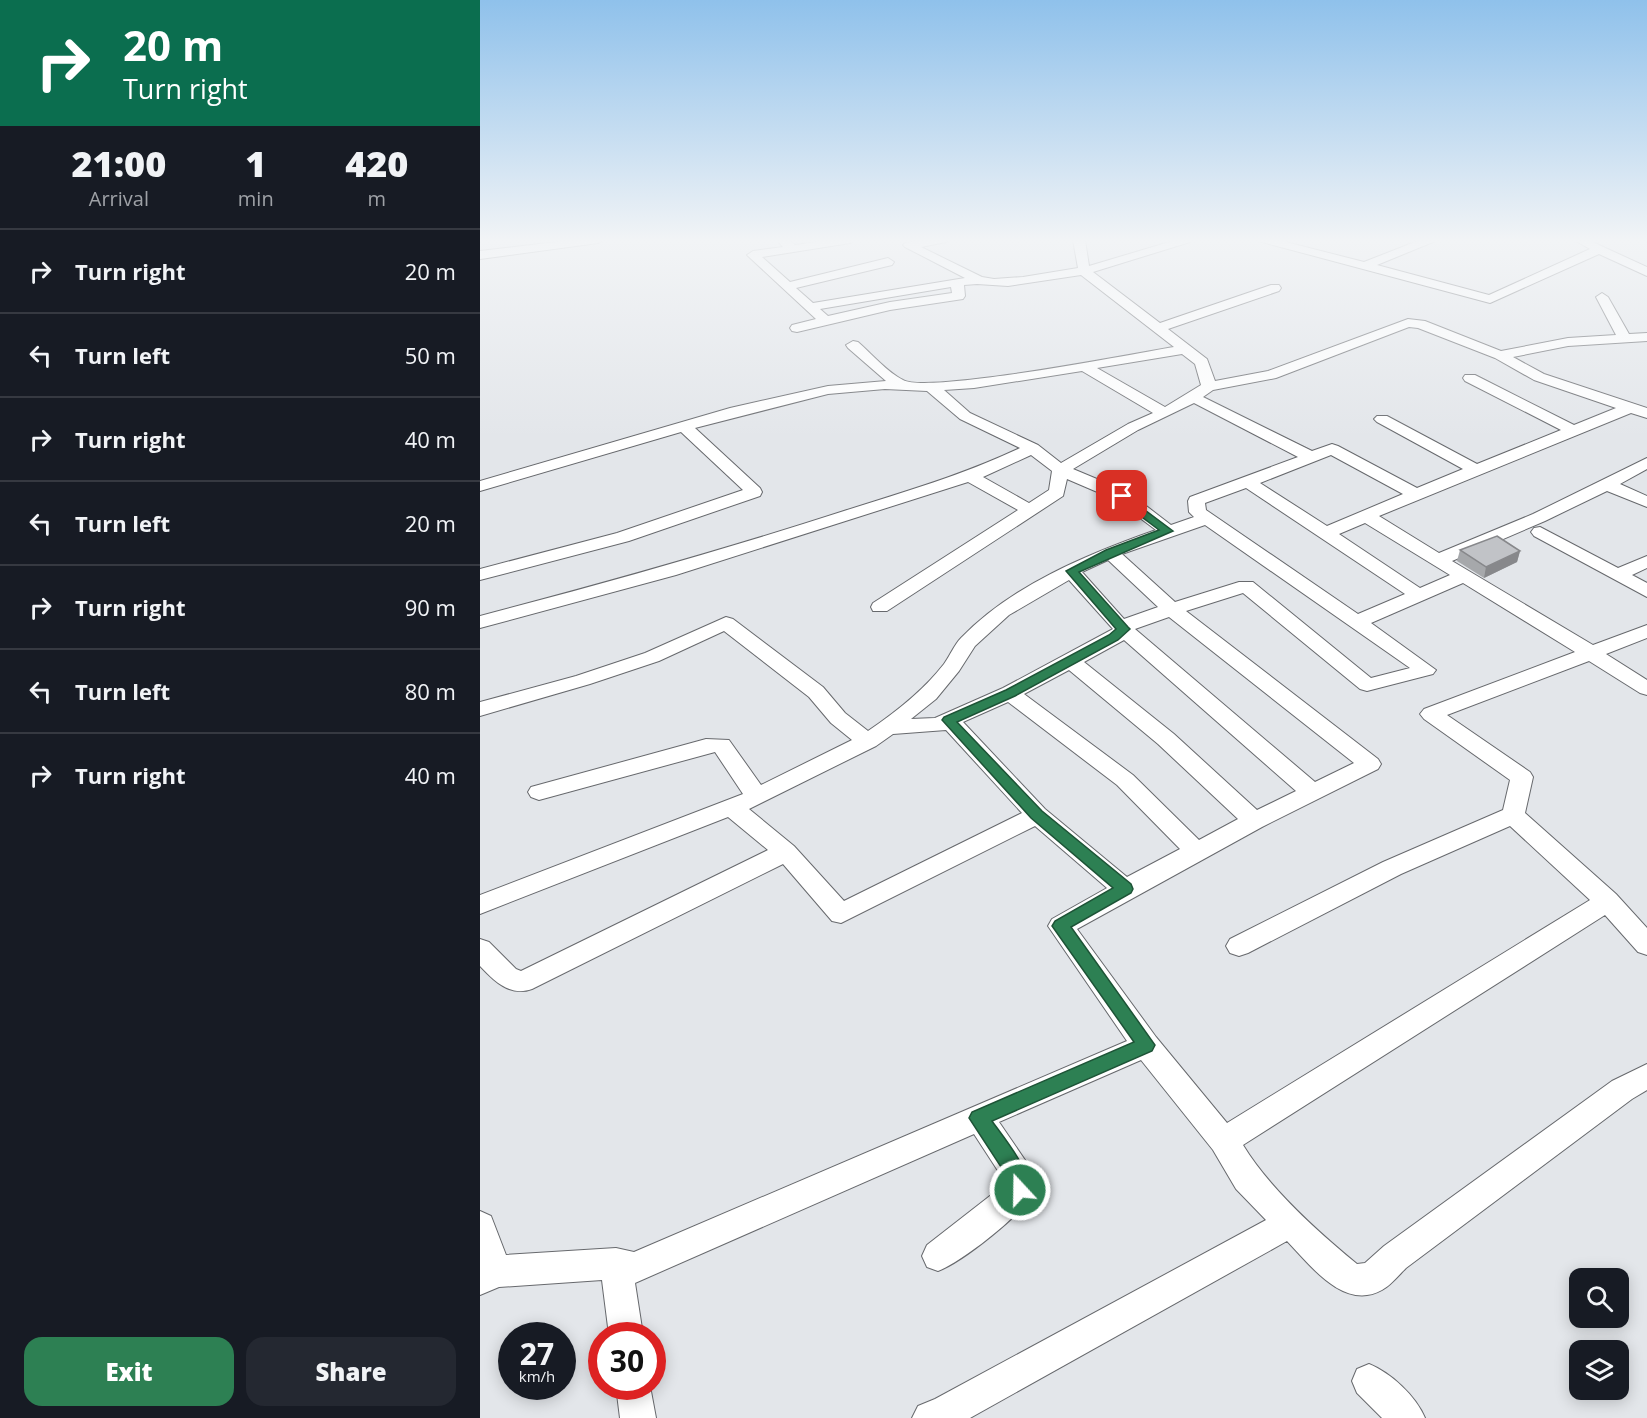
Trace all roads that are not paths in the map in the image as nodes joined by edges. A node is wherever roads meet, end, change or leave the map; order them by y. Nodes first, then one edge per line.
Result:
1 (815, 306) edge
2 (893, 306) edge
3 (1130, 306) edge
4 (1222, 306) edge
5 (1607, 306) edge
6 (810, 307) joint
7 (825, 321) junction
8 (798, 328) dead end
9 (1158, 328) junction
10 (1624, 338) junction
11 (1647, 338) edge
12 (853, 345) dead end
13 (1185, 350) junction
14 (1500, 355) junction
15 (1084, 366) junction
16 (1470, 378) dead end
17 (901, 386) junction
18 (1209, 386) junction
19 (931, 387) junction
20 (1647, 396) edge
21 (1193, 397) junction
22 (1613, 403) junction
23 (1629, 408) junction
24 (1164, 413) junction
25 (1647, 413) edge
26 (1382, 419) dead end
27 (684, 426) junction
28 (1573, 430) junction
29 (1032, 448) junction
30 (1311, 458) junction
31 (1647, 463) edge
32 (1060, 470) junction
33 (1476, 470) junction
34 (970, 476) junction
35 (1248, 482) junction
36 (1608, 485) junction
37 (480, 486) edge
38 (1416, 494) junction
39 (1647, 501) edge
40 (1029, 510) junction
41 (1366, 516) junction
42 (1206, 518) junction
43 (1168, 531) junction
44 (1540, 532) dead end
45 (1326, 533) junction
46 (1110, 552) junction
47 (1438, 560) junction
48 (1647, 561) edge
49 (1071, 571) junction
50 (480, 575) edge
51 (1618, 575) junction
52 (1464, 576) junction
53 (1647, 591) edge
54 (1418, 595) junction
55 (880, 607) dead end
56 (1172, 609) junction
57 (480, 622) edge
58 (1356, 622) junction
59 (1123, 629) junction
60 (1647, 630) edge
61 (1591, 653) junction
62 (1070, 661) junction
63 (1647, 690) edge
64 (1010, 693) junction
65 (480, 709) edge
66 (948, 720) junction
67 (888, 727) junction
68 (868, 741) junction
69 (539, 792) dead end
70 (1312, 792) junction
71 (757, 797) junction
72 (731, 807) junction
73 (1037, 815) junction
74 (1513, 815) junction
75 (1254, 821) junction
76 (1196, 851) junction
77 (786, 852) junction
78 (1125, 889) junction
79 (1607, 901) junction
80 (480, 905) edge
81 (1647, 945) edge
82 (1239, 946) dead end
83 (480, 949) edge
84 (1146, 1045) junction
85 (1647, 1076) edge
86 (979, 1118) junction
87 (1224, 1141) junction
88 (1290, 1223) junction
89 (480, 1226) edge
90 (938, 1256) dead end
91 (616, 1264) junction
92 (488, 1275) edge
93 (624, 1322) edge
94 (1369, 1381) dead end
95 (635, 1400) edge
96 (638, 1418) edge
97 (930, 1418) edge
98 (1407, 1418) edge

1 - 6 street
2 - 7 street
3 - 9 street
4 - 9 street
5 - 10 street
6 - 7 street
7 - 8 street
9 - 13 street
10 - 11 street
10 - 14 street
12 - 17 street
13 - 15 street
13 - 18 street
14 - 18 street
14 - 22 street
15 - 19 street
15 - 24 street
16 - 28 street
17 - 19 street
17 - 27 street
18 - 21 street
19 - 29 street
20 - 22 street
21 - 24 street
21 - 30 street
22 - 23 street
23 - 25 street
23 - 28 street
24 - 32 street
26 - 33 street
27 - 37 street
27 - 50 street
28 - 33 street
29 - 32 street
29 - 34 street
30 - 35 street
30 - 38 street
31 - 36 street
32 - 40 street
32 - 43 street
33 - 38 street
34 - 40 street
34 - 57 street
35 - 42 street
35 - 45 street
36 - 39 street
36 - 47 street
38 - 41 street
40 - 55 street
41 - 45 street
41 - 47 street
42 - 43 street
42 - 58 street
43 - 46 street
44 - 51 street
45 - 54 street
46 - 49 street
46 - 56 street
47 - 52 street
48 - 51 street
49 - 59 street
49 - 67 street
51 - 53 street
52 - 54 street
52 - 61 street
54 - 58 street
56 - 58 street
56 - 59 street
56 - 70 street
59 - 62 street
59 - 70 street
60 - 61 street
61 - 63 street
61 - 74 street
62 - 64 street
62 - 75 street
64 - 66 street
64 - 76 street
65 - 68 street
66 - 67 street
66 - 73 street
67 - 68 street
68 - 71 street
69 - 71 street
70 - 75 street
71 - 72 street
72 - 77 street
72 - 80 street
73 - 77 street
73 - 78 street
74 - 79 street
74 - 82 street
75 - 76 street
76 - 78 street
77 - 83 street
78 - 84 street
79 - 81 street
79 - 87 street
84 - 86 street
84 - 87 street
85 - 88 street
86 - 90 street
86 - 91 street
87 - 88 street
88 - 97 street
89 - 92 street
91 - 92 street
91 - 93 street
94 - 98 street
95 - 96 street

